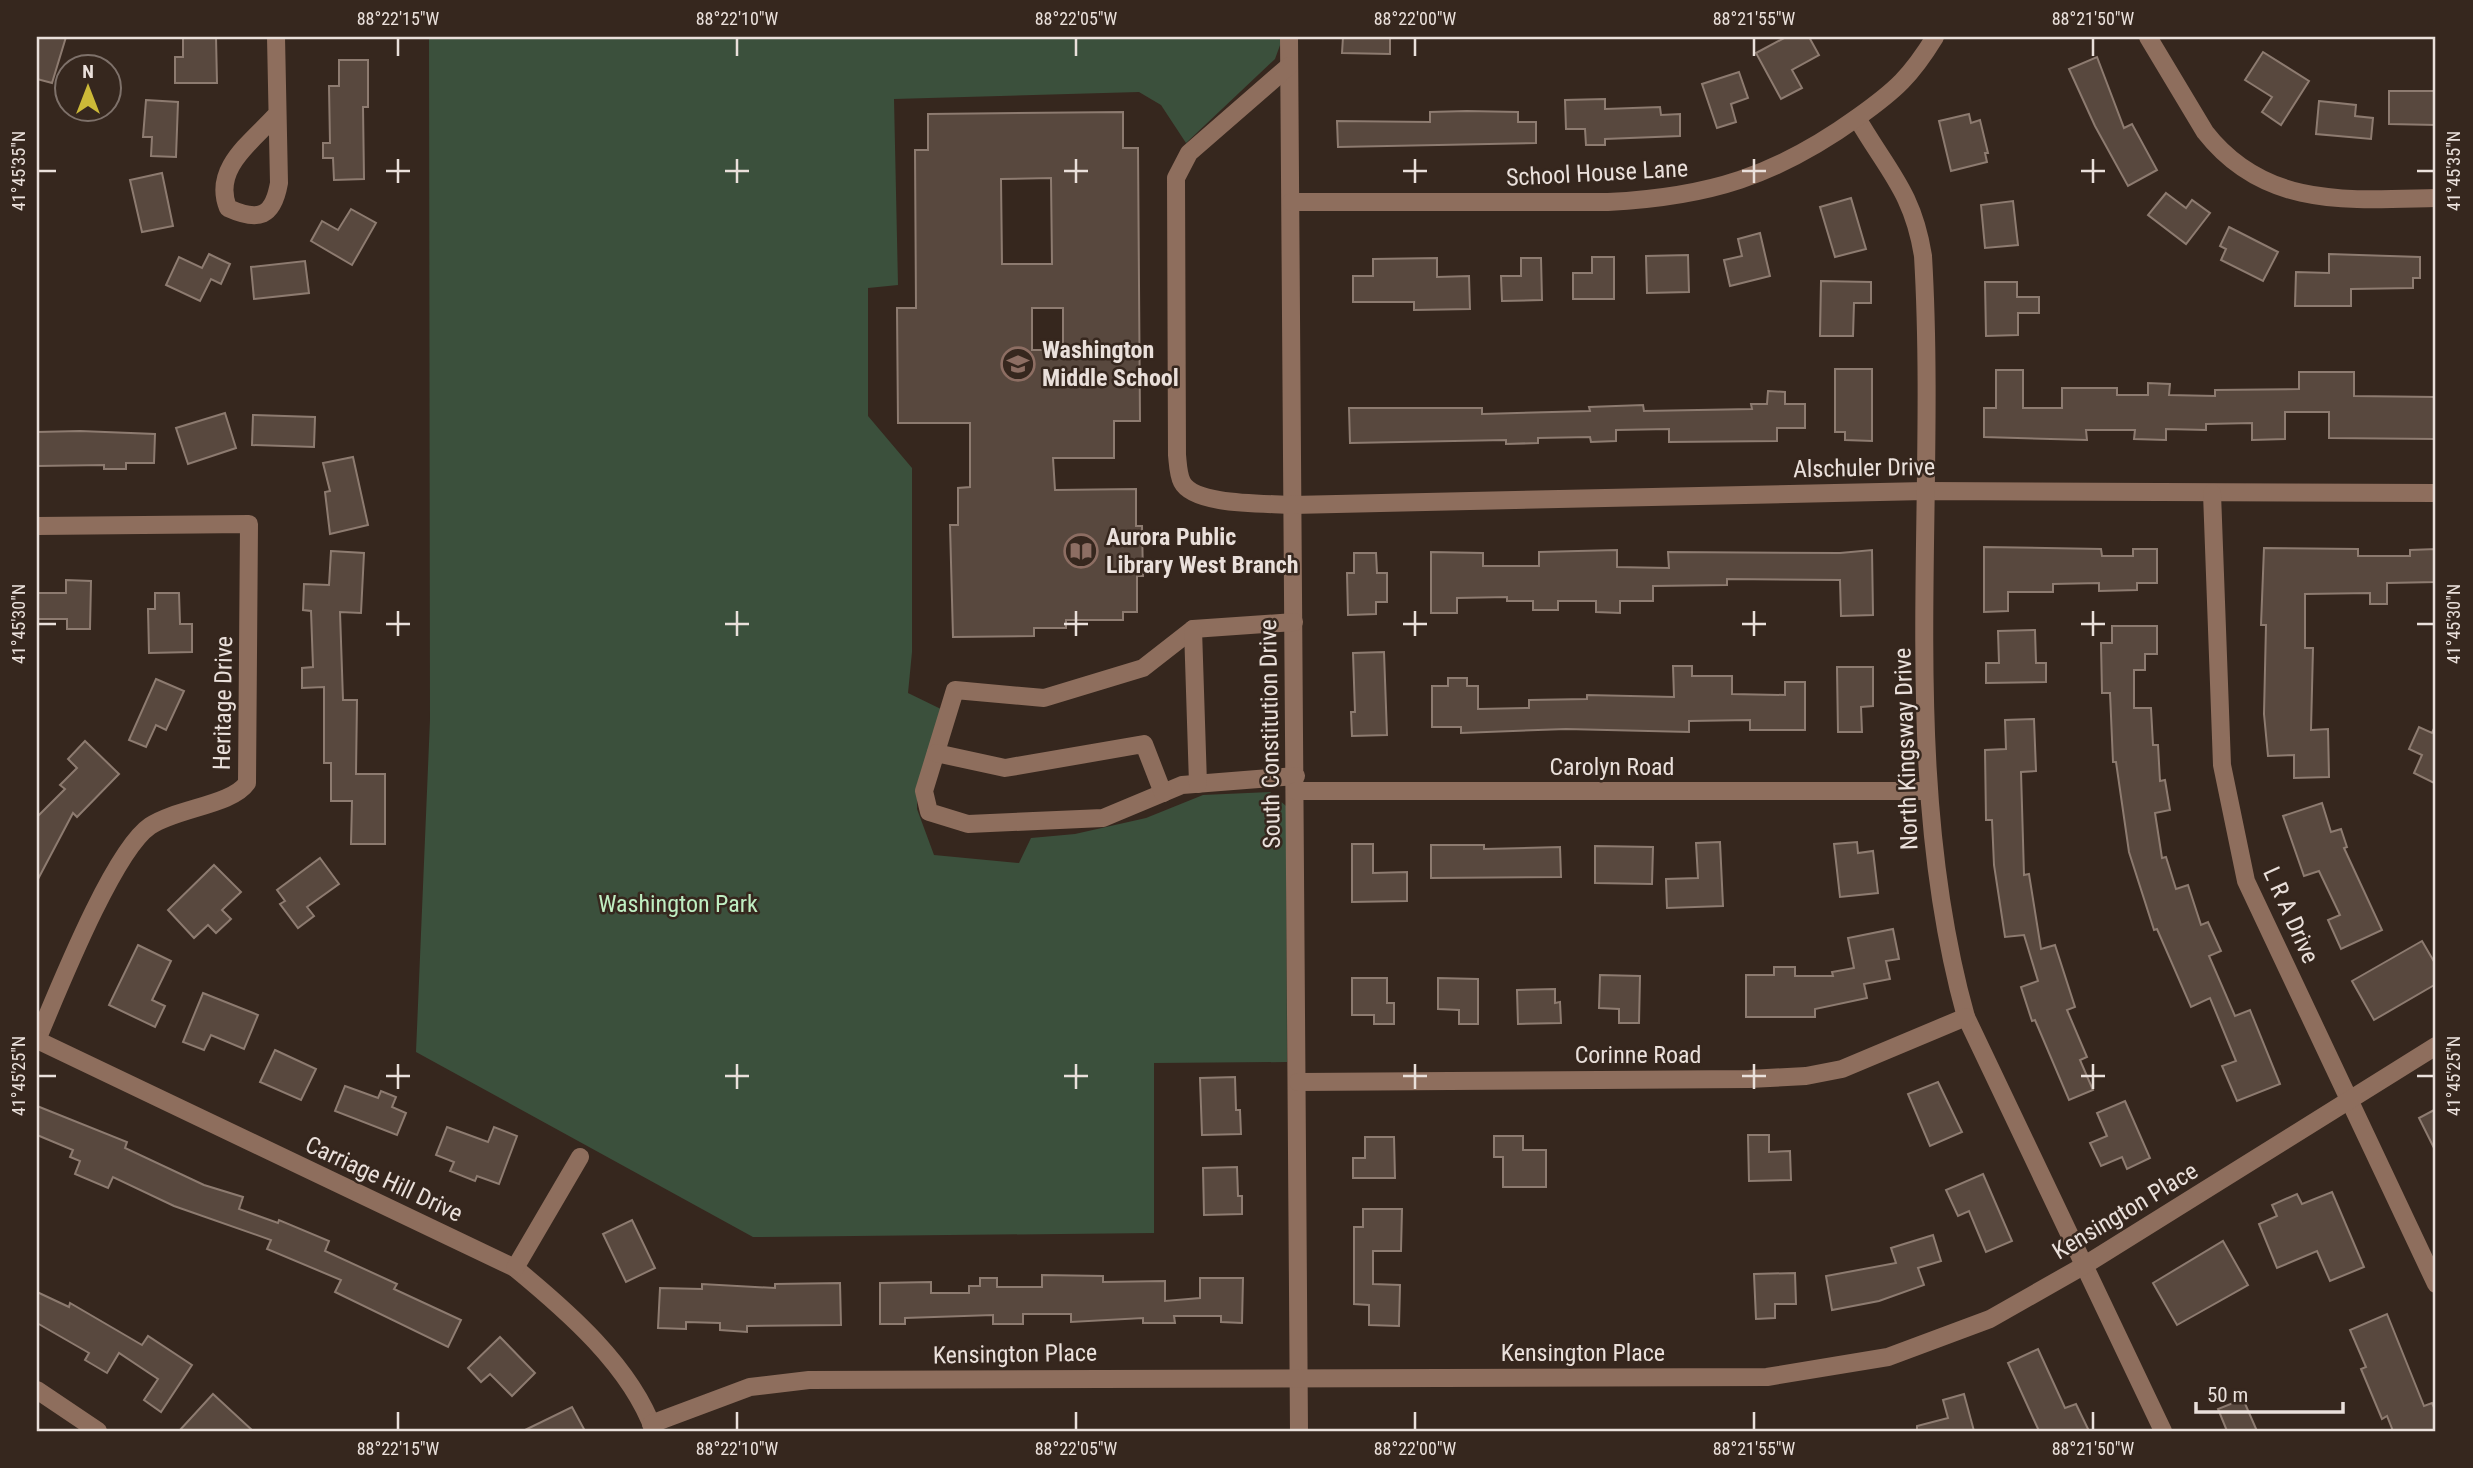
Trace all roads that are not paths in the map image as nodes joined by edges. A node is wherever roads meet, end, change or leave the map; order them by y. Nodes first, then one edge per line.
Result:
1 (276, 37) edge
2 (1289, 37) edge
3 (1935, 37) edge
4 (2148, 37) edge
5 (1289, 66) junction
6 (277, 114) junction
7 (1857, 118) junction
8 (2436, 198) edge
9 (1291, 202) junction
10 (1925, 491) junction
11 (2436, 493) edge
12 (2212, 494) junction
13 (1292, 505) junction
14 (37, 526) edge
15 (1294, 622) junction
16 (1193, 629) junction
17 (936, 752) junction
18 (1198, 784) junction
19 (1296, 784) junction
20 (1928, 791) junction
21 (1163, 793) junction
22 (1966, 1017) junction
23 (37, 1040) edge
24 (2436, 1046) edge
25 (1298, 1082) junction
26 (2350, 1101) junction
27 (580, 1157) dead end
28 (2085, 1265) junction
29 (515, 1268) junction
30 (2436, 1284) edge
31 (1298, 1379) junction
32 (37, 1390) edge
33 (652, 1428) edge
34 (97, 1431) edge
35 (1299, 1431) edge
36 (2163, 1431) edge

1 - 6 street
2 - 5 street, South Constitution Drive
3 - 7 street, School House Lane
4 - 8 street
5 - 9 street, South Constitution Drive
5 - 13 street, Alschuler Drive
6 - 6 street
7 - 9 street, School House Lane
7 - 10 street, North Kingsway Drive
9 - 13 street, South Constitution Drive
10 - 12 street, Alschuler Drive
10 - 13 street, Alschuler Drive
10 - 20 street, North Kingsway Drive
11 - 12 street, Alschuler Drive
12 - 26 street, L R A Drive
13 - 15 street, South Constitution Drive
14 - 23 street, Heritage Drive
15 - 16 street
15 - 19 street, South Constitution Drive
16 - 17 street
16 - 18 street
17 - 21 street
17 - 21 street, Carolyn Road
18 - 19 street, Carolyn Road
18 - 21 street, Carolyn Road
19 - 20 street, Carolyn Road
19 - 25 street, South Constitution Drive
20 - 22 street, North Kingsway Drive
22 - 25 street, Corinne Road
22 - 28 street, North Kingsway Drive
23 - 29 street, Carriage Hill Drive
24 - 26 street, Kensington Place
25 - 31 street, South Constitution Drive
26 - 28 street, Kensington Place
26 - 30 street, L R A Drive
27 - 29 street
28 - 31 street, Kensington Place
28 - 36 street, North Kingsway Drive
29 - 33 street, Carriage Hill Drive
31 - 33 street, Kensington Place
31 - 35 street, South Constitution Drive
32 - 34 street

